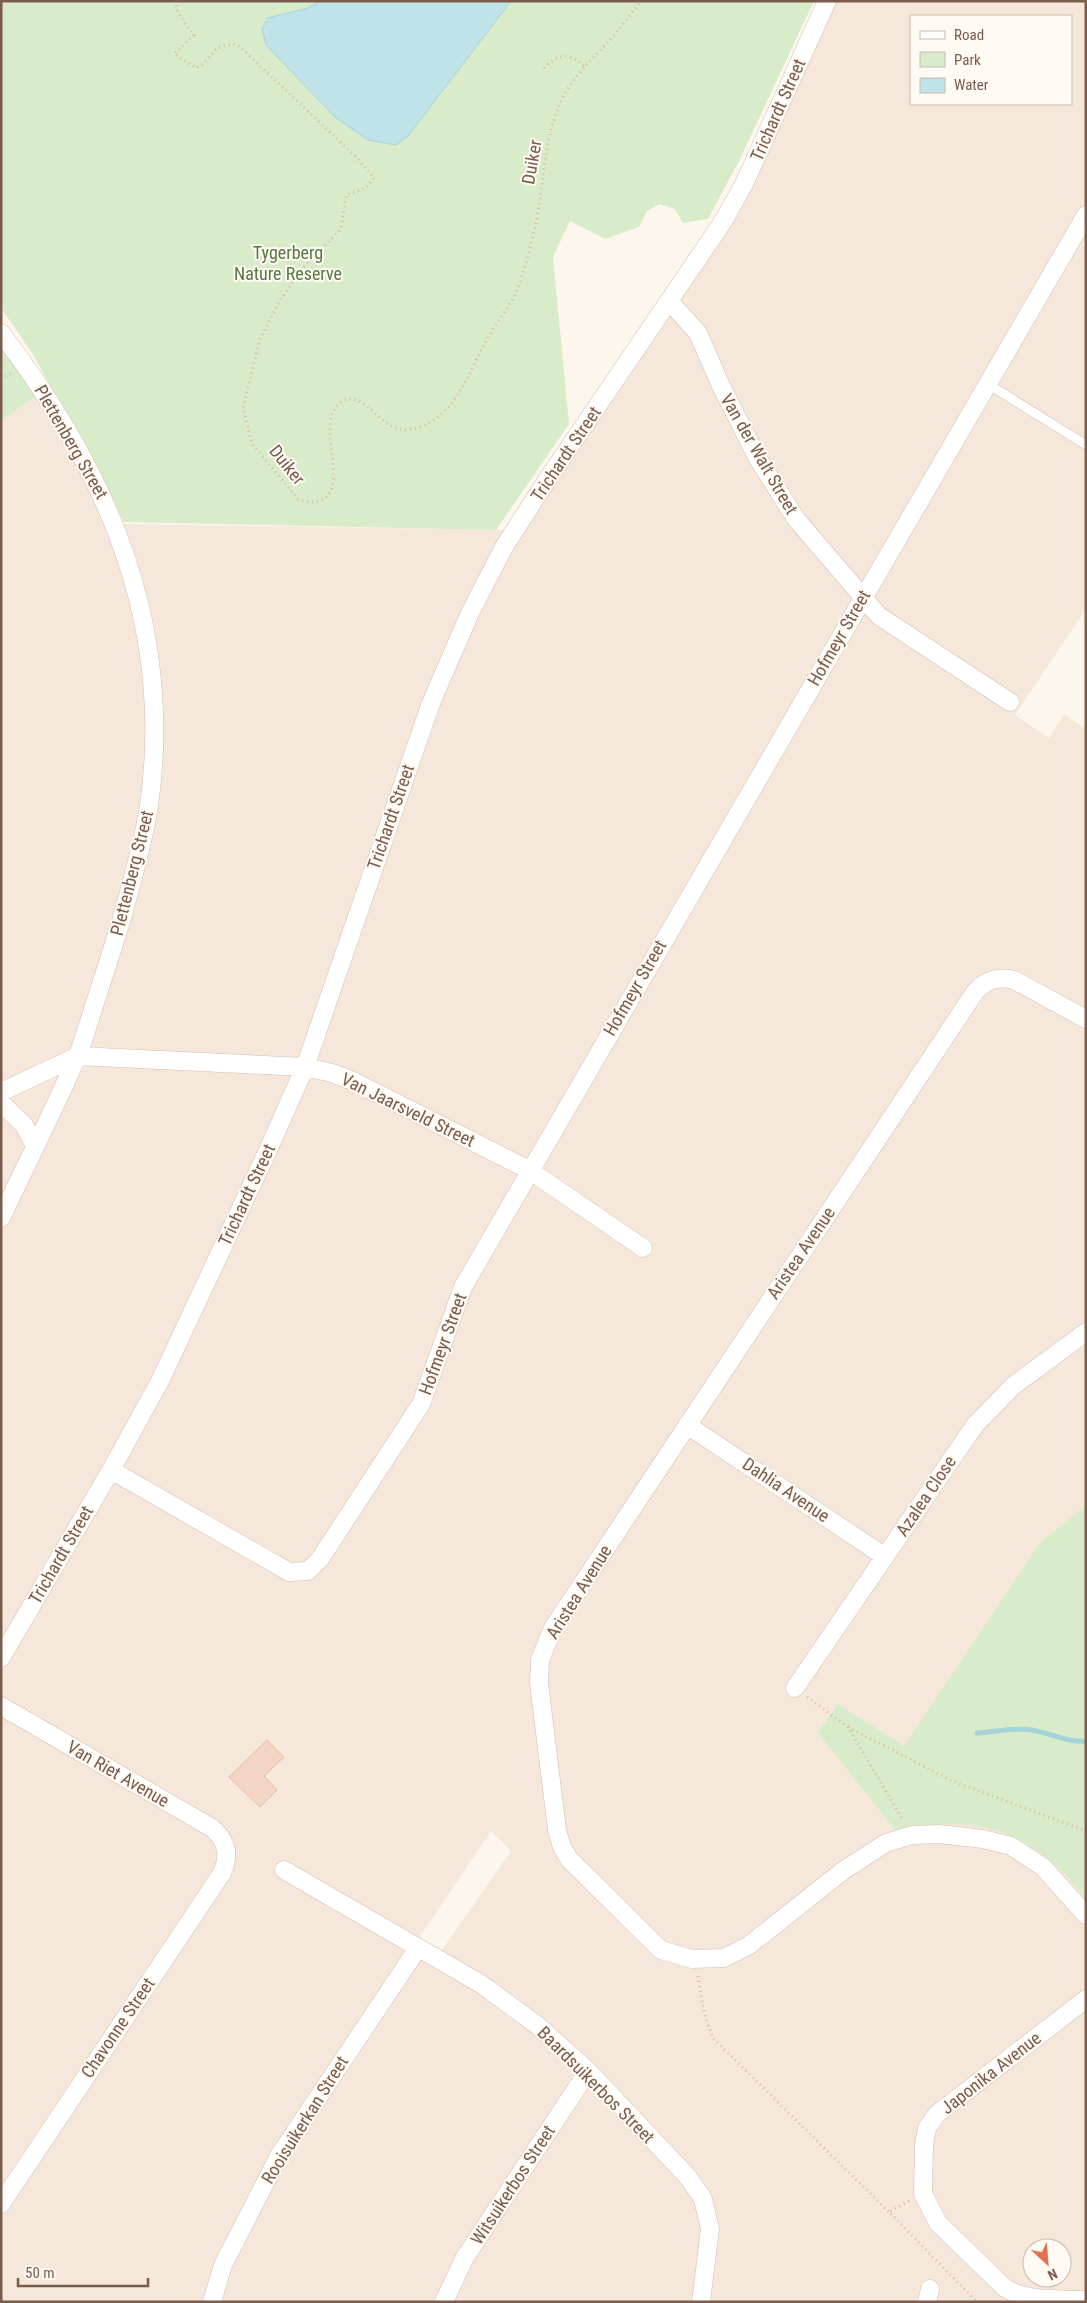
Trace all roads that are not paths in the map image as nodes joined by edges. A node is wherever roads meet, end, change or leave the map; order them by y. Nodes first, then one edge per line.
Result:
1 (827, 1) edge
2 (1086, 215) edge
3 (669, 301) junction
4 (1, 332) edge
5 (988, 384) junction
6 (1086, 445) edge
7 (862, 599) junction
8 (1010, 702) dead end
9 (1086, 1019) edge
10 (78, 1056) junction
11 (304, 1067) junction
12 (1, 1092) edge
13 (1, 1103) edge
14 (35, 1146) junction
15 (529, 1170) junction
16 (1, 1218) edge
17 (643, 1248) dead end
18 (1086, 1332) edge
19 (687, 1425) junction
20 (110, 1470) junction
21 (884, 1556) junction
22 (1, 1658) edge
23 (794, 1688) road end
24 (1, 1706) edge
25 (227, 1850) joint
26 (284, 1870) dead end
27 (1086, 1915) edge
28 (418, 1948) junction
29 (1086, 1999) edge
30 (588, 2071) junction
31 (1, 2204) edge
32 (1086, 2300) edge
33 (212, 2302) edge
34 (444, 2302) edge
35 (701, 2302) edge

1 - 3 street, Trichardt Street
2 - 5 street, Hofmeyr Street
3 - 7 street, Van der Walt Street
3 - 11 street, Trichardt Street
4 - 10 street, Plettenberg Street
5 - 6 lane
5 - 7 street, Hofmeyr Street
7 - 8 street, Van der Walt Street
7 - 15 street, Hofmeyr Street
9 - 19 street, Aristea Avenue
10 - 11 street, Van Jaarsveld Street
10 - 12 street, Van Jaarsveld Street
10 - 14 street, Plettenberg Street
11 - 15 street, Van Jaarsveld Street
11 - 20 street, Trichardt Street
13 - 14 street
14 - 16 street, Plettenberg Street
15 - 17 street, Van Jaarsveld Street
15 - 20 street, Hofmeyr Street
18 - 21 street, Azalea Close
19 - 21 street, Dahlia Avenue
19 - 27 street, Aristea Avenue
20 - 22 street, Trichardt Street
21 - 23 street, Azalea Close
24 - 25 street, Van Riet Avenue
25 - 31 street, Chavonne Street
26 - 28 street, Baardsuikerbos Street
28 - 30 street, Baardsuikerbos Street
28 - 33 street, Rooisuikerkan Street
29 - 32 street, Japonika Avenue
30 - 34 street, Witsuikerbos Street
30 - 35 street, Baardsuikerbos Street

